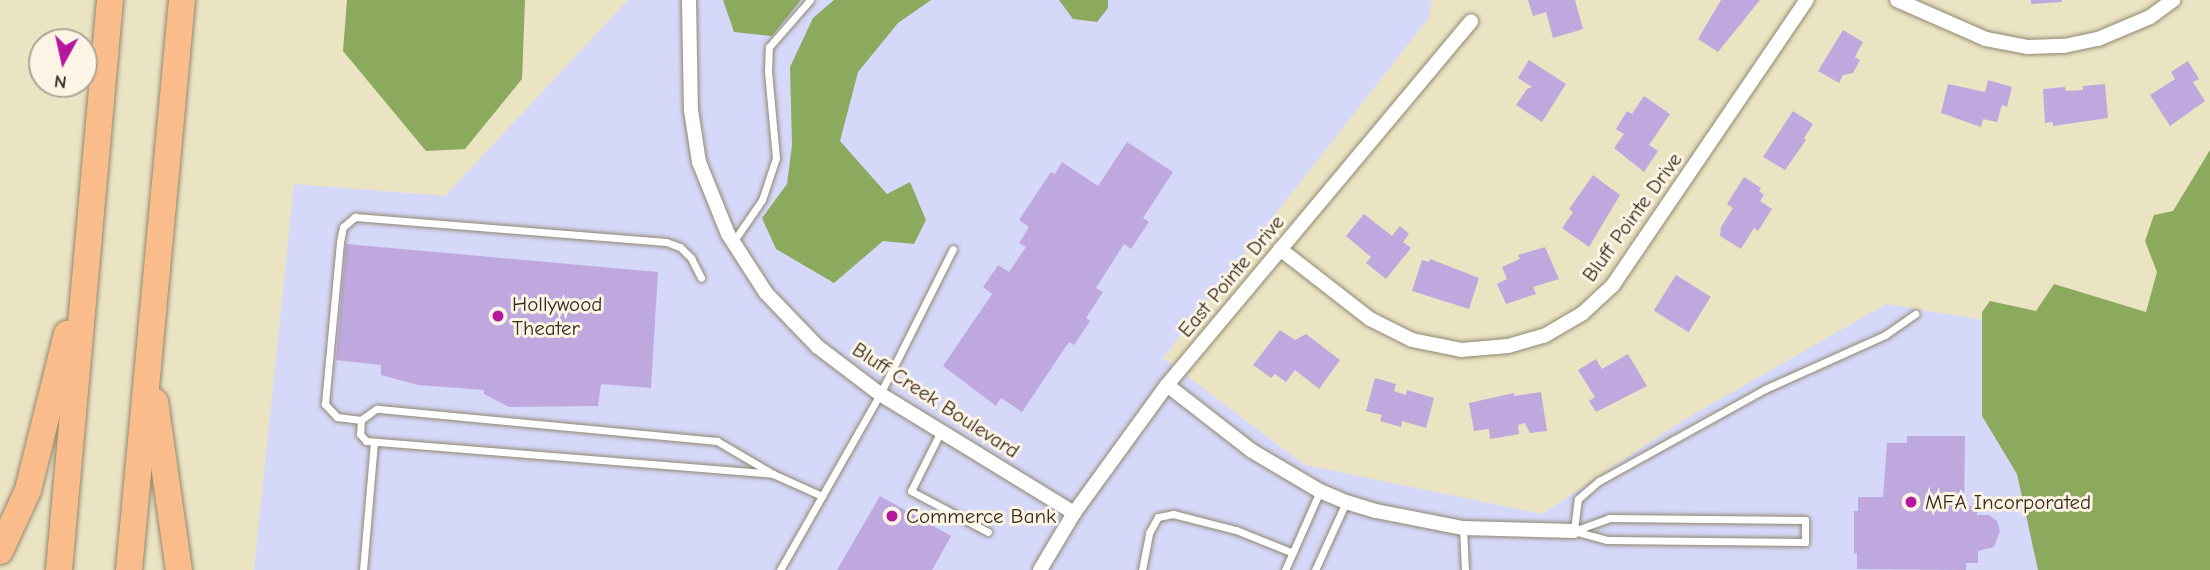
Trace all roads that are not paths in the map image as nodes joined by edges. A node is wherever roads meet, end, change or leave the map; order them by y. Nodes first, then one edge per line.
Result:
1 (110, 0) edge
2 (182, 0) edge
3 (689, 0) edge
4 (810, 0) edge
5 (1807, 0) edge
6 (1897, 0) edge
7 (2173, 0) edge
8 (1471, 21) dead end
9 (733, 242) junction
10 (953, 249) dead end
11 (1280, 249) junction
12 (88, 251) junction
13 (701, 278) dead end
14 (1915, 314) dead end
15 (149, 358) junction
16 (1167, 385) junction
17 (880, 394) junction
18 (361, 420) junction
19 (941, 431) junction
20 (374, 442) junction
21 (773, 474) junction
22 (1320, 491) junction
23 (822, 496) junction
24 (1346, 502) junction
25 (1074, 513) junction
26 (1463, 528) junction
27 (1574, 531) junction
28 (988, 532) dead end
29 (0, 551) edge
30 (1293, 553) junction
31 (59, 570) edge
32 (129, 570) edge
33 (179, 570) edge
34 (363, 570) edge
35 (780, 570) edge
36 (1040, 570) edge
37 (1142, 570) edge
38 (1285, 570) edge
39 (1315, 570) edge
40 (1465, 570) edge

1 - 12 highway
2 - 15 highway
3 - 9 street, Bluff Creek Boulevard
4 - 9 lane
5 - 11 street, Bluff Pointe Drive
6 - 7 street
8 - 11 street, East Pointe Drive
9 - 17 street, Bluff Creek Boulevard
10 - 17 lane
11 - 16 street, East Pointe Drive
12 - 29 highway
12 - 31 highway
13 - 18 lane
14 - 27 lane
15 - 32 highway
15 - 33 highway
16 - 22 street
16 - 25 street, East Pointe Drive
17 - 19 street, Bluff Creek Boulevard
17 - 23 lane
18 - 20 lane
18 - 21 lane
19 - 25 street, Bluff Creek Boulevard
19 - 28 lane
20 - 21 lane
20 - 34 lane
21 - 23 lane
22 - 24 street
22 - 30 lane
23 - 35 lane
24 - 26 street
24 - 39 lane
25 - 36 street, East Pointe Drive
26 - 27 street
26 - 40 lane
27 - 27 lane
30 - 37 lane
30 - 38 lane

